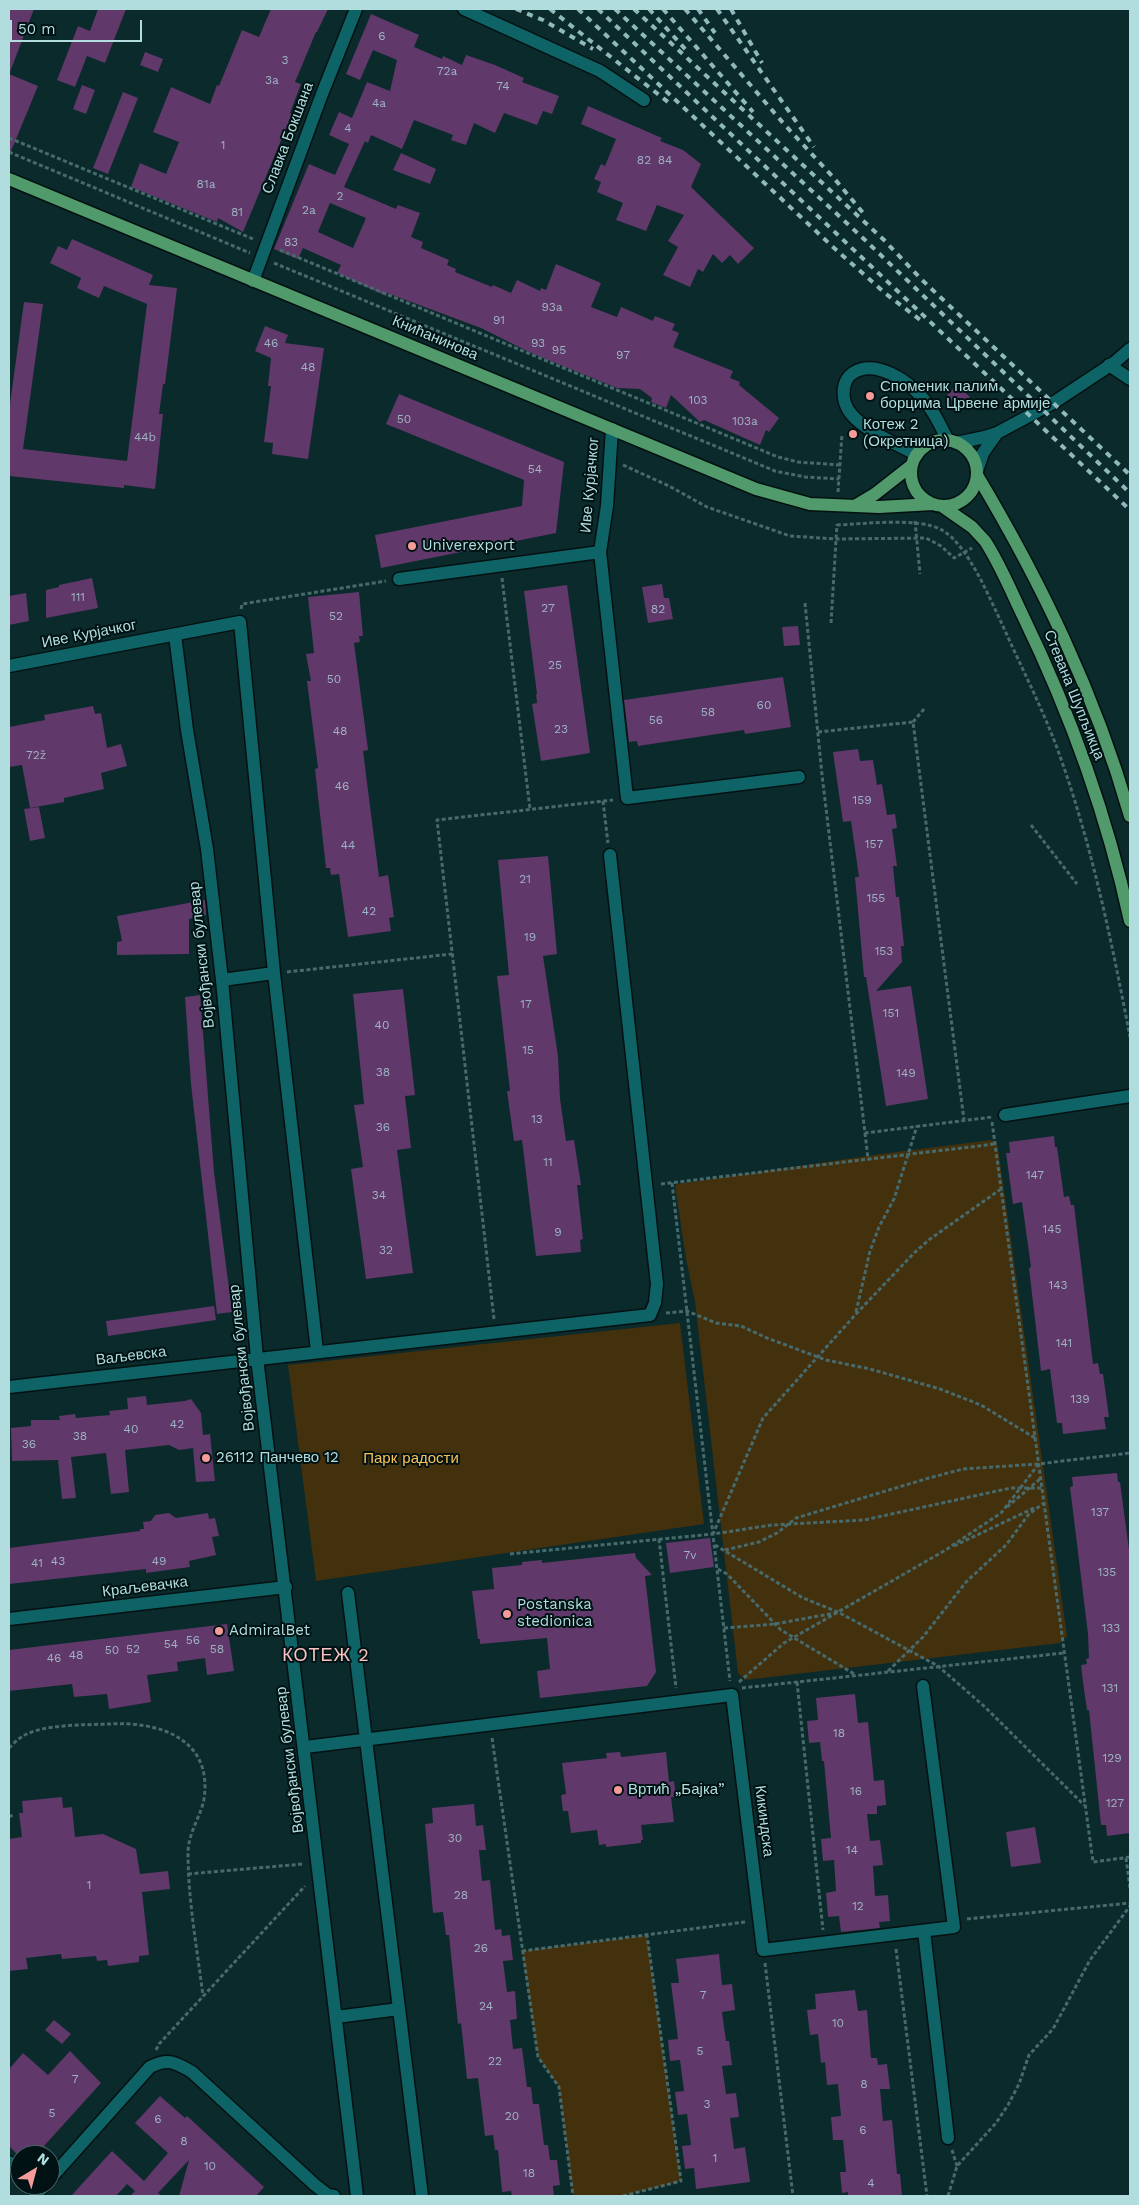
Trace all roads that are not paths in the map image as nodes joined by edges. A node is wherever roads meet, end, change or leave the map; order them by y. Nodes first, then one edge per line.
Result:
1 (356, 9) edge
2 (464, 9) edge
3 (644, 100) dead end
4 (9, 179) edge
5 (253, 281) junction
6 (1130, 349) edge
7 (1112, 363) junction
8 (1130, 367) edge
9 (1130, 379) edge
10 (612, 429) junction
11 (997, 433) junction
12 (952, 442) junction
13 (915, 460) junction
14 (977, 473) junction
15 (938, 505) junction
16 (855, 506) junction
17 (600, 552) junction
18 (400, 579) road end
19 (175, 635) junction
20 (9, 666) edge
21 (799, 777) dead end
22 (1130, 816) edge
23 (610, 855) road end
24 (1130, 921) edge
25 (274, 973) junction
26 (222, 980) junction
27 (1130, 1096) edge
28 (1005, 1115) road end
29 (317, 1351) junction
30 (257, 1358) junction
31 (9, 1387) edge
32 (286, 1586) junction
33 (348, 1593) dead end
34 (9, 1619) edge
35 (923, 1686) dead end
36 (366, 1739) junction
37 (305, 1747) junction
38 (924, 1931) junction
39 (399, 2009) junction
40 (336, 2017) junction
41 (948, 2138) dead end
42 (60, 2168) edge
43 (334, 2196) edge
44 (357, 2196) edge
45 (422, 2196) edge

1 - 5 street, Славка Бокшана
2 - 3 street
4 - 5 main road, Книћанинова
5 - 10 main road, Книћанинова
6 - 7 street
7 - 8 street
7 - 9 street
7 - 11 street
10 - 16 main road, Книћанинова
10 - 17 street, Иве Курјачког
11 - 12 street
11 - 14 street
12 - 13 main road
12 - 13 street
12 - 14 main road
13 - 15 main road
13 - 16 main road
14 - 15 main road
14 - 22 main road, Стевана Шупљикца
15 - 16 main road, Книћанинова
15 - 24 main road, Стевана Шупљикца
17 - 18 street, Иве Курјачког
17 - 21 street
19 - 20 street, Иве Курјачког
19 - 25 street, Иве Курјачког
19 - 26 street, Војвођански булевар
23 - 29 street, Ваљевска
25 - 26 street
25 - 29 street
26 - 30 street, Војвођански булевар
27 - 28 street
29 - 30 street, Ваљевска
30 - 31 street, Ваљевска
30 - 32 street, Војвођански булевар
32 - 34 street, Краљевачка
32 - 37 street, Војвођански булевар
33 - 36 street
35 - 38 street
36 - 37 street
36 - 38 street, Кикиндска
36 - 39 street
37 - 40 street, Војвођански булевар
38 - 41 street
39 - 40 street
39 - 45 street
40 - 44 street, Војвођански булевар
42 - 43 street

